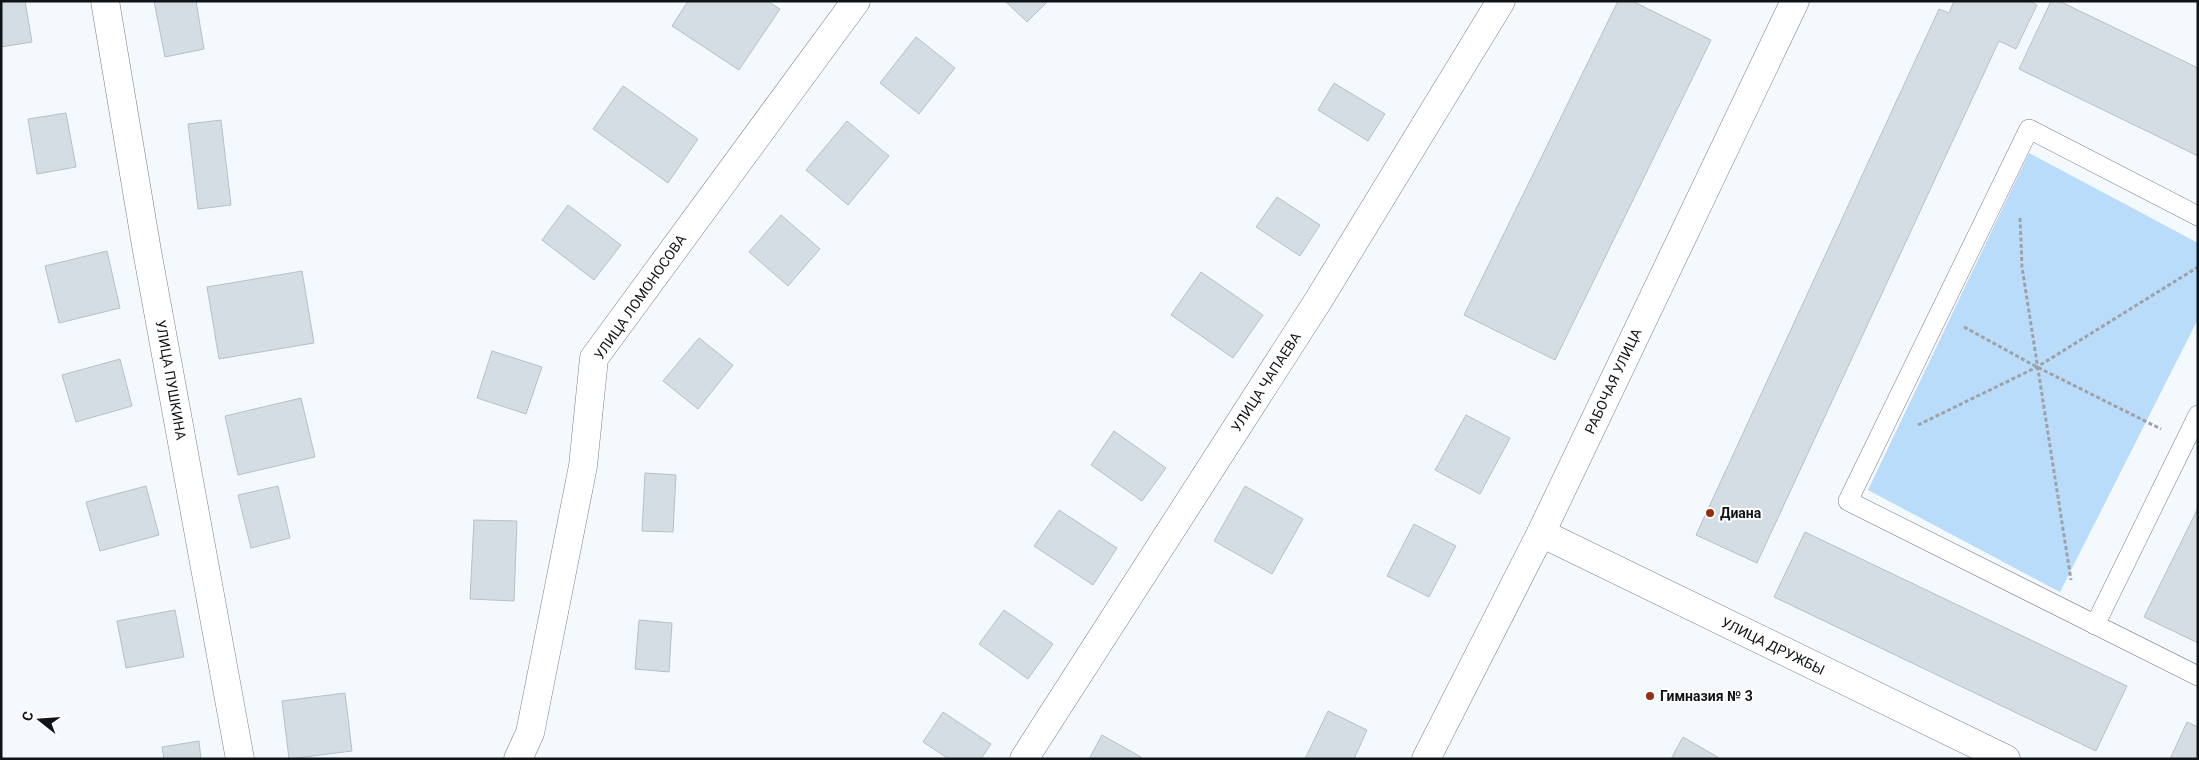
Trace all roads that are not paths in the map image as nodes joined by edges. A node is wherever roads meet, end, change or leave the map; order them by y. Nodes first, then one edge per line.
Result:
1 (105, 1) edge
2 (856, 1) edge
3 (1501, 1) edge
4 (1794, 1) edge
5 (2198, 216) edge
6 (2198, 415) edge
7 (1541, 533) junction
8 (2095, 625) junction
9 (2198, 676) edge
10 (240, 759) edge
11 (518, 759) edge
12 (1024, 759) edge
13 (1426, 759) edge
14 (2006, 759) edge

1 - 10 street, УЛИЦА ПУШКИНА
2 - 11 street, УЛИЦА ЛОМОНОСОВА
3 - 12 street, УЛИЦА ЧАПАЕВА
4 - 7 street, РАБОЧАЯ УЛИЦА
5 - 8 lane
6 - 8 lane
7 - 13 street, РАБОЧАЯ УЛИЦА
7 - 14 street, УЛИЦА ДРУЖБЫ
8 - 9 lane

